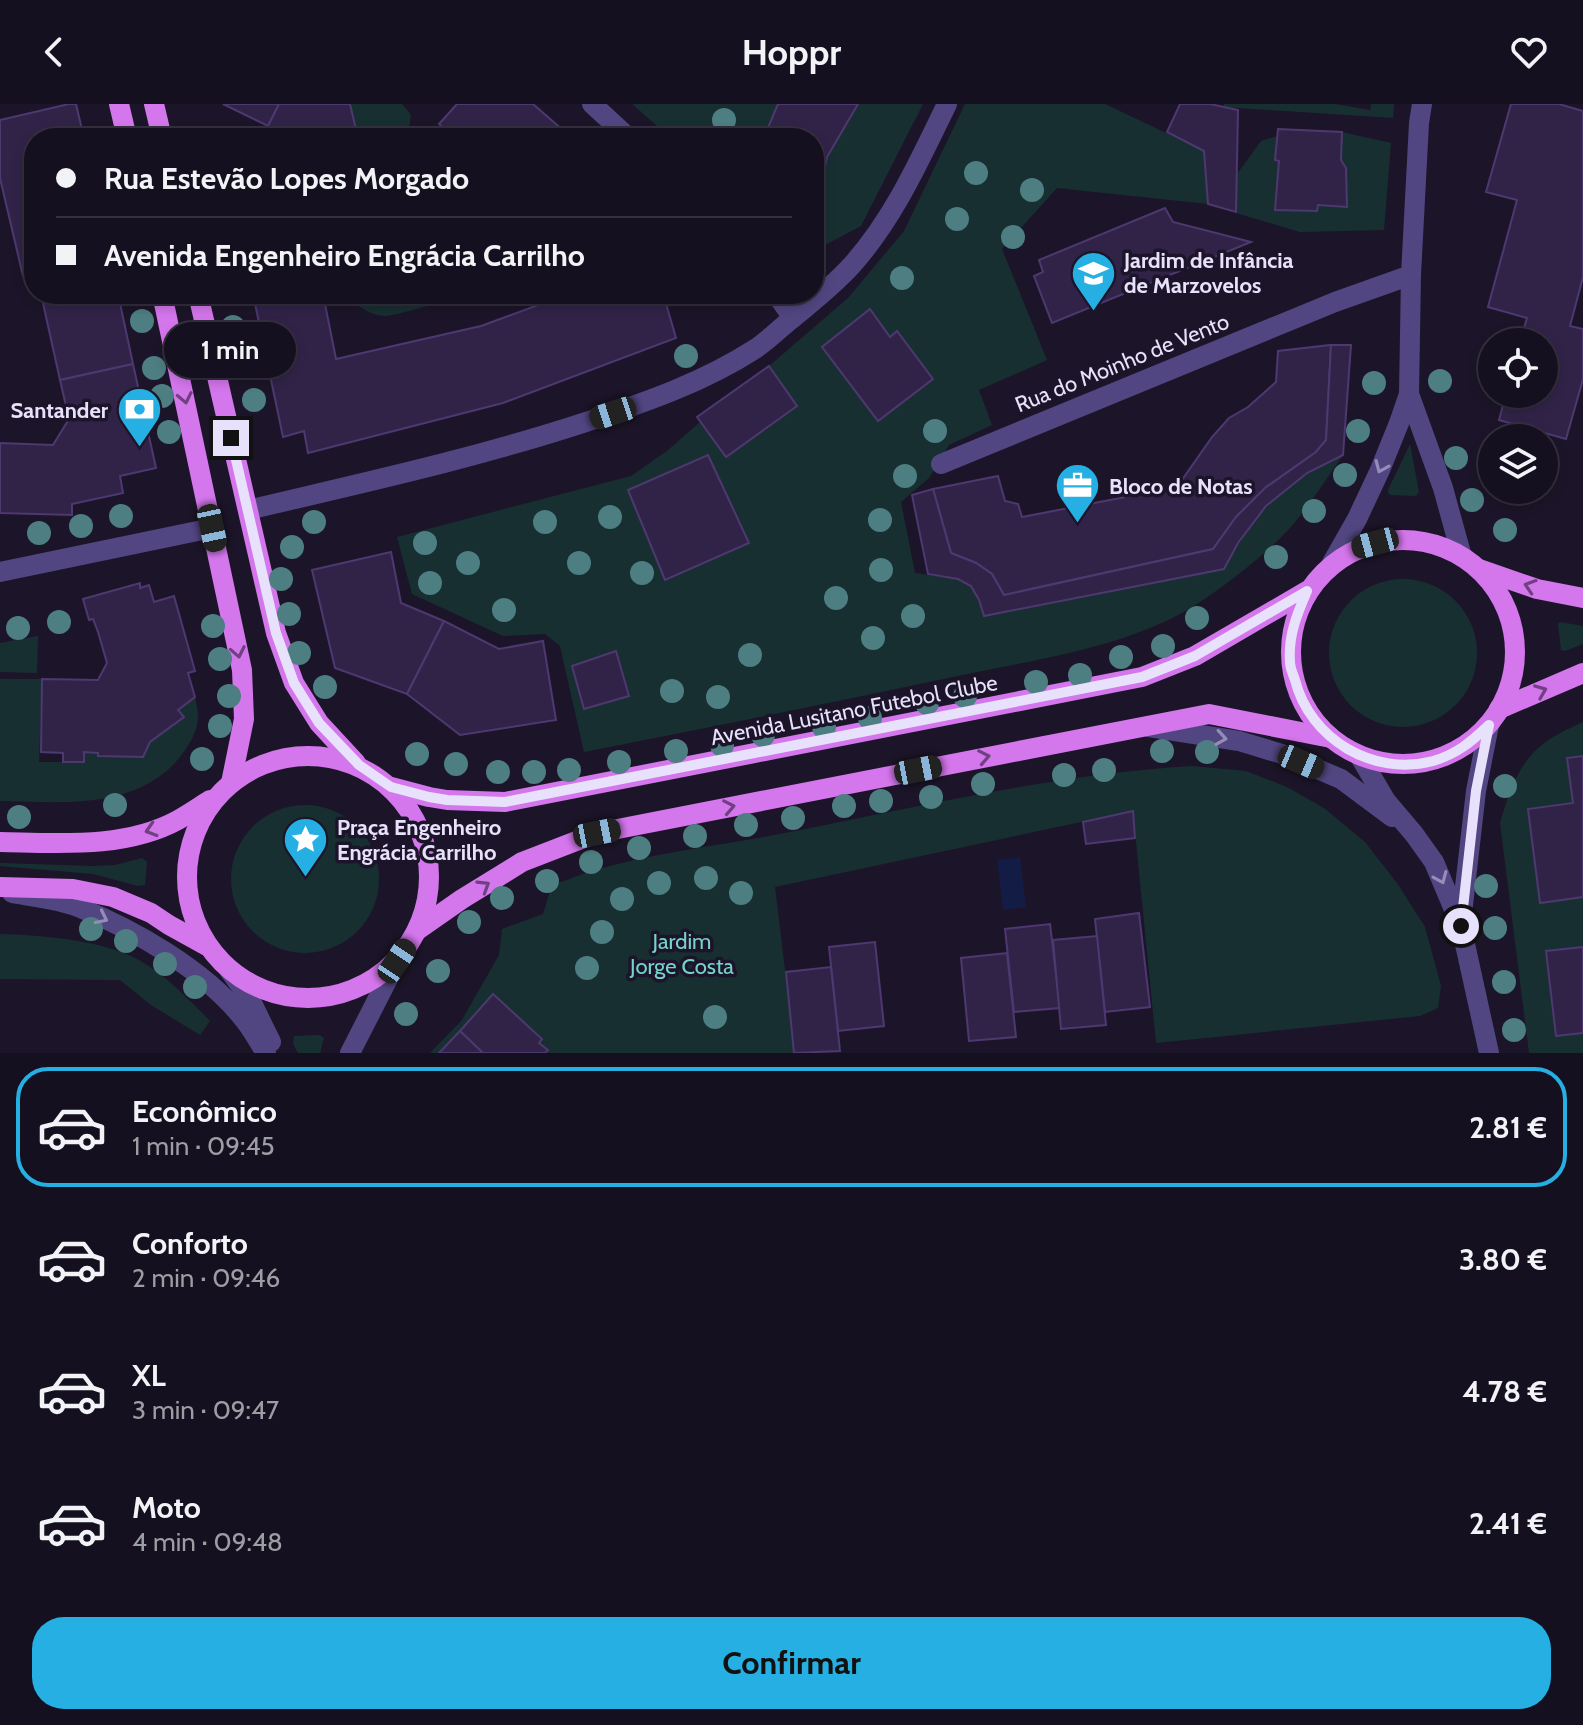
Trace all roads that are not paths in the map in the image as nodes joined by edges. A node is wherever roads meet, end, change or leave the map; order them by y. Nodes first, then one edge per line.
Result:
1 (119, 104) edge
2 (154, 104) edge
3 (592, 104) edge
4 (947, 104) edge
5 (1422, 104) edge
6 (125, 128) edge
7 (160, 128) edge
8 (618, 128) edge
9 (1411, 275) junction
10 (824, 293) edge
11 (164, 304) edge
12 (200, 304) edge
13 (783, 304) edge
14 (810, 304) edge
15 (793, 318) junction
16 (1409, 394) junction
17 (941, 464) dead end
18 (248, 510) junction
19 (212, 528) junction
20 (1470, 562) junction
21 (1332, 563) junction
22 (0, 572) edge
23 (1307, 591) junction
24 (1583, 598) edge
25 (1583, 673) edge
26 (1494, 717) junction
27 (1144, 726) junction
28 (1331, 738) junction
29 (1359, 755) junction
30 (359, 765) junction
31 (391, 787) junction
32 (225, 788) junction
33 (1414, 834) junction
34 (0, 842) edge
35 (0, 889) edge
36 (1461, 926) junction
37 (419, 929) junction
38 (207, 946) junction
39 (397, 961) junction
40 (229, 970) junction
41 (266, 1053) edge
42 (275, 1053) edge
43 (350, 1053) edge
44 (1489, 1053) edge

1 - 6 main road
2 - 7 main road
3 - 8 street
4 - 10 street
5 - 9 street
9 - 16 street
9 - 17 street, Rua do Moinho de Vento
11 -> 19 main road
12 - 18 main road
13 - 15 street
14 - 15 street
15 - 18 street
16 - 20 street
16 -> 21 street
18 - 30 main road
19 - 22 street
19 -> 32 main road
20 - 21 main road
24 -> 20 main road
20 - 26 main road
21 - 23 main road
23 - 28 main road
23 - 31 main road, Avenida Lusitano Futebol Clube
26 -> 25 main road
26 - 29 main road
26 - 36 street
27 - 28 main road
27 -> 33 street
37 -> 27 main road
28 - 29 main road
29 - 33 street
30 - 31 main road
30 - 32 main road
31 - 37 main road
32 -> 34 main road
32 - 38 main road
33 -> 36 street
35 - 38 main road
35 -> 41 street
36 - 44 street
37 - 39 main road
38 - 40 main road
39 - 40 main road
39 - 43 street
40 - 42 street

